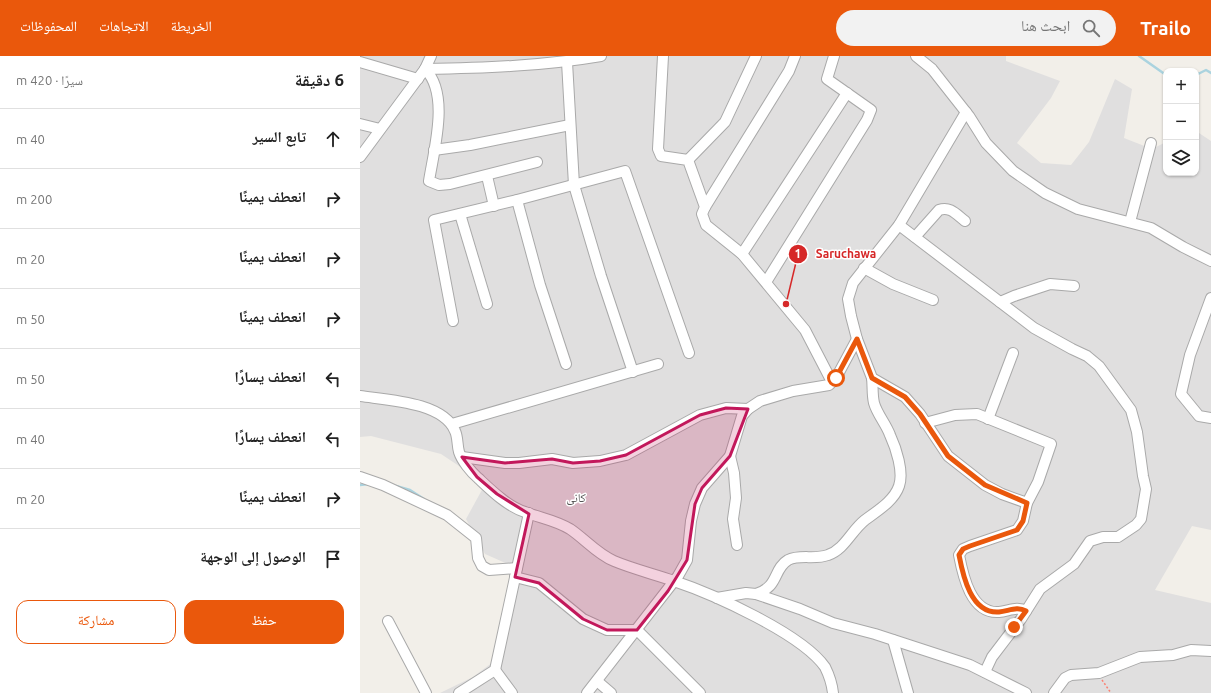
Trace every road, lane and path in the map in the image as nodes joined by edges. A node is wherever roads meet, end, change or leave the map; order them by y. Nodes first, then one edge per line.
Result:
1 (431, 56) edge
2 (601, 56) edge
3 (664, 56) edge
4 (756, 56) edge
5 (795, 56) edge
6 (834, 56) edge
7 (916, 56) edge
8 (360, 62) edge
9 (567, 62) junction
10 (425, 69) junction
11 (418, 79) junction
12 (847, 93) junction
13 (966, 112) junction
14 (360, 124) edge
15 (570, 125) junction
16 (380, 129) junction
17 (1151, 143) dead end
18 (434, 150) junction
19 (360, 157) edge
20 (688, 160) junction
21 (537, 162) dead end
22 (487, 176) junction
23 (574, 185) junction
24 (517, 200) junction
25 (494, 206) junction
26 (705, 207) junction
27 (460, 214) junction
28 (965, 221) dead end
29 (1130, 222) junction
30 (899, 225) junction
31 (916, 237) junction
32 (742, 254) junction
33 (1211, 261) edge
34 (864, 268) junction
35 (766, 282) junction
36 (1074, 286) dead end
37 (1211, 298) edge
38 (933, 300) dead end
39 (1000, 302) junction
40 (487, 304) dead end
41 (452, 321) dead end
42 (857, 339) junction
43 (689, 353) dead end
44 (1013, 353) dead end
45 (566, 364) dead end
46 (658, 364) dead end
47 (633, 372) junction
48 (872, 378) junction
49 (832, 382) junction
50 (360, 396) edge
51 (748, 408) junction
52 (1211, 418) edge
53 (988, 419) junction
54 (925, 423) junction
55 (452, 424) junction
56 (730, 456) junction
57 (462, 457) junction
58 (360, 477) edge
59 (1027, 503) junction
60 (529, 513) junction
61 (737, 545) dead end
62 (516, 572) junction
63 (675, 581) junction
64 (756, 594) junction
65 (717, 598) junction
66 (1026, 611) junction
67 (388, 621) dead end
68 (637, 630) junction
69 (894, 640) junction
70 (1211, 651) edge
71 (495, 670) junction
72 (985, 672) junction
73 (1098, 673) junction
74 (597, 681) junction
75 (426, 693) edge
76 (459, 693) edge
77 (512, 693) edge
78 (587, 693) edge
79 (611, 693) edge
80 (700, 693) edge
81 (833, 693) edge
82 (908, 693) edge
83 (1026, 693) edge
84 (1054, 693) edge
85 (1111, 693) edge

1 - 10 street
2 - 9 street
3 - 20 street
4 - 20 street
5 - 26 street
6 - 12 street
7 - 13 street
8 - 11 street
9 - 10 street
9 - 15 street
10 - 11 street
10 - 18 street
11 - 16 street
12 - 32 street
12 - 35 street
13 - 29 street
13 - 30 street
14 - 16 street
15 - 18 street
15 - 23 street
16 - 19 street
17 - 29 street
18 - 22 street
20 - 26 street
21 - 22 street
22 - 25 street
23 - 24 street
23 - 43 street
23 - 47 street
24 - 25 street
24 - 45 street
25 - 27 street
26 - 32 street
27 - 40 street
27 - 41 street
28 - 31 street
29 - 33 street
30 - 31 street
30 - 34 street
31 - 39 street
32 - 35 street
34 - 38 street
34 - 42 street
35 - 49 street
36 - 39 street
37 - 52 street
39 - 66 street
42 - 48 street
42 - 49 street
44 - 53 street
46 - 47 street
47 - 55 street
48 - 54 street
48 - 64 street
49 - 51 street
50 - 55 street
51 - 56 street
51 - 57 street
53 - 54 street
53 - 59 street
54 - 59 street
55 - 57 street
56 - 61 street
56 - 63 street
57 - 60 street
58 - 62 street
59 - 66 street
60 - 62 street
60 - 63 street
62 - 68 street
62 - 71 street
63 - 65 street
63 - 68 street
64 - 65 street
64 - 69 street
65 - 81 street
66 - 72 street
67 - 75 street
68 - 74 street
68 - 80 street
69 - 72 street
69 - 82 street
70 - 73 street
71 - 76 street
71 - 77 street
72 - 83 street
73 - 84 street
73 - 85 path
74 - 78 street
74 - 79 street

